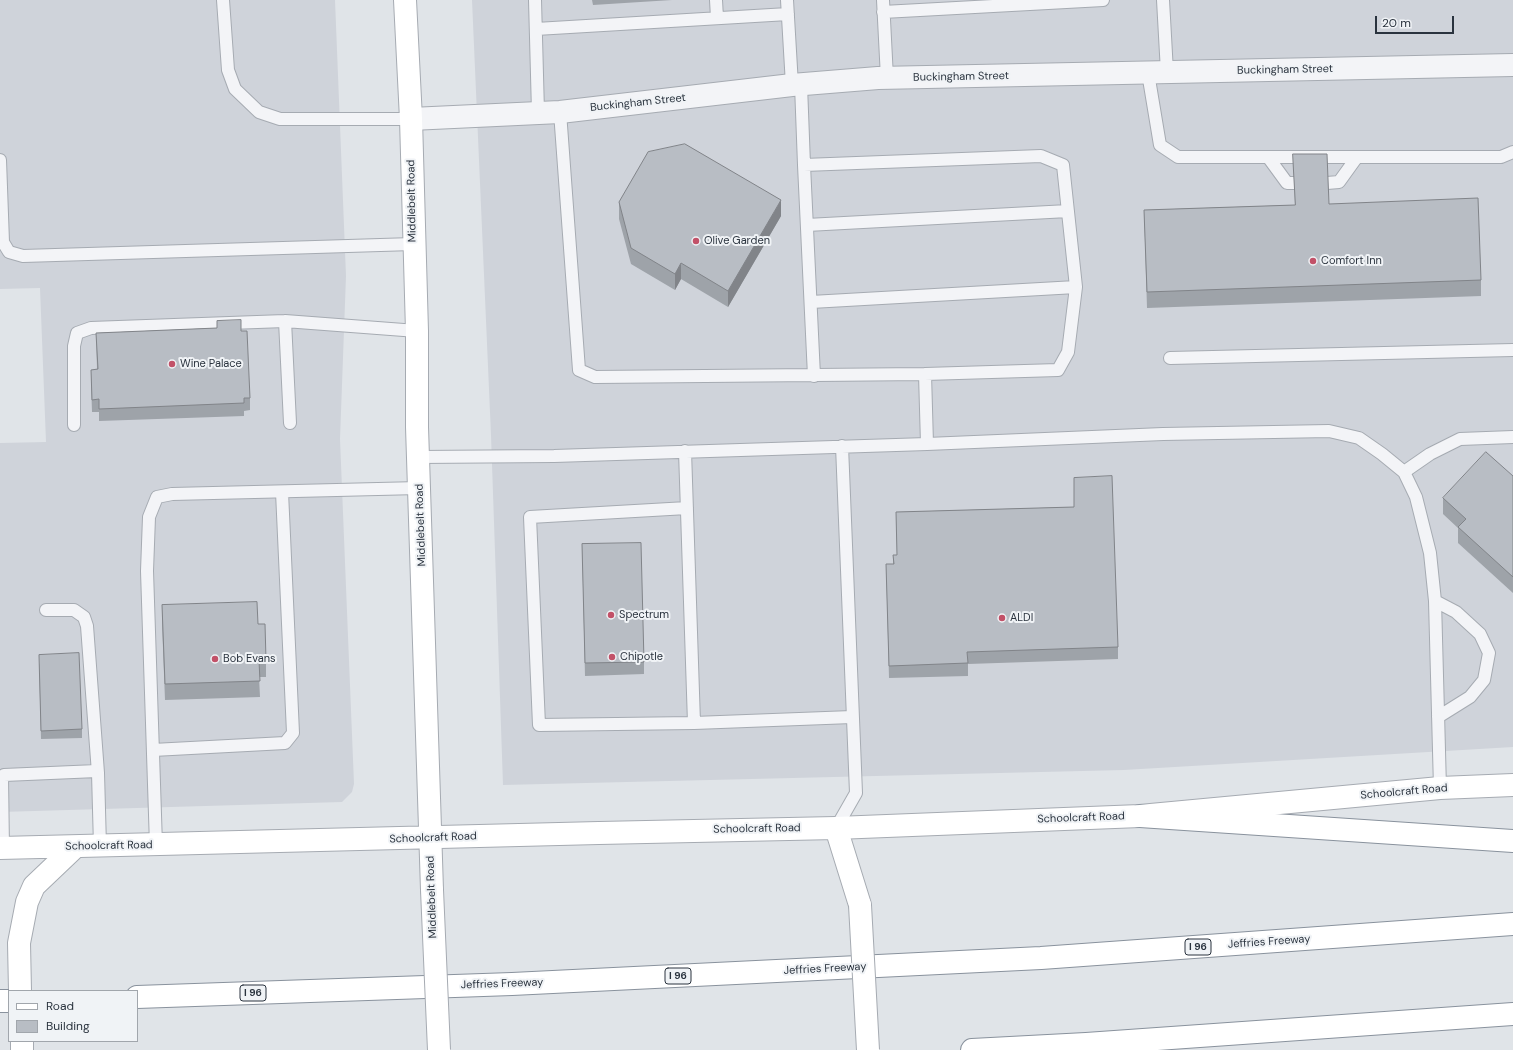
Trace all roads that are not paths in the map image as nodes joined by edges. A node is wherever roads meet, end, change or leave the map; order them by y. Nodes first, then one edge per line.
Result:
1 (223, 0) edge
2 (405, 0) edge
3 (535, 0) edge
4 (716, 0) edge
5 (787, 0) edge
6 (882, 0) edge
7 (1103, 0) edge
8 (1163, 0) edge
9 (883, 12) junction
10 (788, 14) junction
11 (717, 18) junction
12 (536, 29) junction
13 (1513, 65) edge
14 (1158, 72) junction
15 (887, 78) junction
16 (797, 85) junction
17 (538, 112) junction
18 (560, 112) junction
19 (411, 119) junction
20 (1513, 152) edge
21 (1268, 157) junction
22 (1357, 157) junction
23 (0, 160) edge
24 (804, 164) junction
25 (1327, 182) edge
26 (1294, 183) edge
27 (1068, 211) junction
28 (807, 225) junction
29 (413, 244) junction
30 (1076, 287) junction
31 (811, 302) junction
32 (285, 321) junction
33 (417, 331) junction
34 (1513, 350) edge
35 (1170, 358) dead end
36 (925, 374) junction
37 (814, 376) junction
38 (290, 422) dead end
39 (74, 425) dead end
40 (1513, 437) edge
41 (926, 444) junction
42 (842, 446) junction
43 (685, 451) junction
44 (418, 457) junction
45 (1404, 472) junction
46 (419, 488) junction
47 (282, 492) junction
48 (687, 508) junction
49 (1434, 601) junction
50 (46, 610) dead end
51 (1438, 717) junction
52 (852, 718) junction
53 (694, 723) junction
54 (153, 750) junction
55 (97, 771) junction
56 (1513, 785) edge
57 (1440, 788) junction
58 (1140, 816) junction
59 (836, 828) junction
60 (430, 838) junction
61 (1513, 841) edge
62 (156, 845) junction
63 (100, 846) junction
64 (75, 847) junction
65 (1, 848) edge
66 (1513, 924) edge
67 (20, 990) edge
68 (138, 996) edge
69 (1513, 1014) edge
70 (439, 1050) edge
71 (868, 1050) edge
72 (972, 1050) edge

1 - 19 lane
2 - 19 main road, Middlebelt Road
3 - 12 lane
4 - 11 lane
5 - 10 lane
6 - 9 lane
7 - 9 lane
8 - 14 lane
9 - 15 lane
10 - 11 lane
10 - 16 lane
11 - 12 lane
12 - 17 lane
13 - 14 street, Buckingham Street
14 - 15 street, Buckingham Street
14 - 21 lane
15 - 16 street, Buckingham Street
16 - 18 street, Buckingham Street
16 - 24 lane
17 - 18 street, Buckingham Street
17 - 19 street, Buckingham Street
18 - 37 lane
19 - 29 main road, Middlebelt Road
20 - 22 lane
21 - 22 lane
21 - 26 lane
22 - 25 lane
23 - 29 lane
24 - 27 lane
24 - 28 lane
27 - 28 lane
27 - 30 lane
28 - 31 lane
29 - 33 main road, Middlebelt Road
30 - 31 lane
30 - 36 lane
31 - 37 lane
32 - 33 lane
32 - 38 lane
32 - 39 lane
33 - 44 main road, Middlebelt Road
34 - 35 lane
36 - 37 lane
36 - 41 lane
40 - 45 lane
41 - 42 lane
41 - 45 lane
42 - 43 lane
42 - 52 lane
43 - 44 lane
43 - 48 lane
44 - 46 main road, Middlebelt Road
45 - 49 lane
46 - 47 lane
46 - 60 main road, Middlebelt Road
47 - 54 lane
47 - 54 lane
48 - 53 lane
48 - 53 lane
49 - 51 lane
49 - 51 lane
50 - 55 lane
51 - 57 lane
52 - 53 lane
52 - 59 lane
54 - 62 lane
55 - 63 lane
55 - 65 lane
56 - 57 main road, Schoolcraft Road
57 - 58 main road, Schoolcraft Road
58 - 59 main road, Schoolcraft Road
58 - 61 main road
59 - 60 main road, Schoolcraft Road
59 - 71 main road, bridge
60 - 62 main road, Schoolcraft Road
60 - 70 main road, Middlebelt Road, bridge
62 - 63 main road, Schoolcraft Road
63 - 64 main road, Schoolcraft Road
64 - 65 main road, Schoolcraft Road
64 - 67 main road
66 - 68 main road, Jeffries Freeway / I 96
69 - 72 main road

